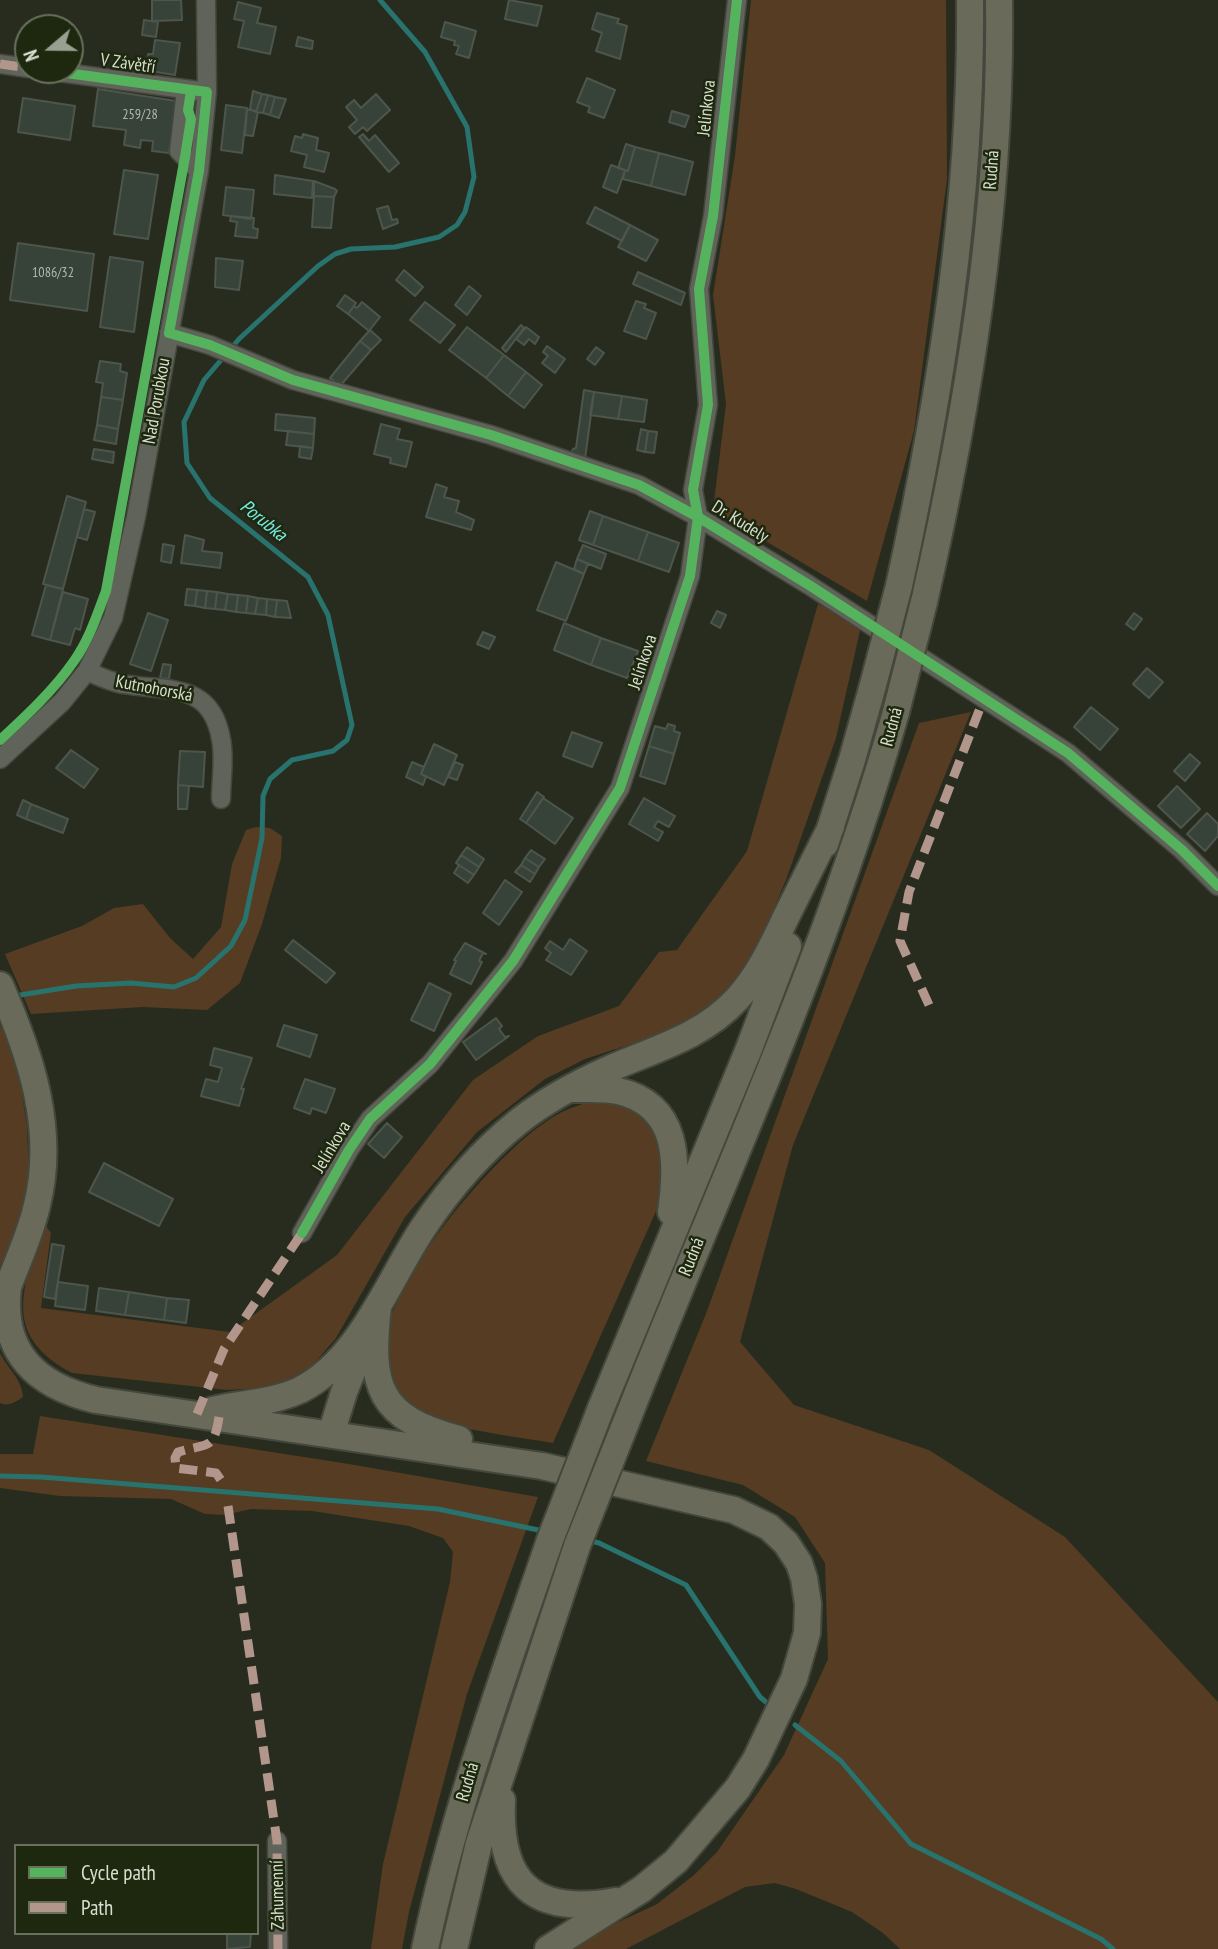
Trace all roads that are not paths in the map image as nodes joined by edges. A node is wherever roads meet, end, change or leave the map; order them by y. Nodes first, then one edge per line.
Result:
1 (206, 0) edge
2 (737, 0) edge
3 (970, 0) edge
4 (999, 0) edge
5 (84, 76) edge
6 (186, 90) junction
7 (207, 92) junction
8 (199, 171) junction
9 (169, 333) junction
10 (698, 517) junction
11 (87, 671) junction
12 (0, 759) edge
13 (221, 799) dead end
14 (831, 827) junction
15 (1218, 886) edge
16 (0, 985) edge
17 (573, 1089) junction
18 (302, 1233) dead end
19 (667, 1245) junction
20 (379, 1306) junction
21 (197, 1414) junction
22 (331, 1434) junction
23 (542, 1466) junction
24 (505, 1763) junction
25 (277, 1841) dead end
26 (623, 1900) junction
27 (278, 1949) edge
28 (425, 1949) edge
29 (454, 1949) edge
30 (548, 1949) edge

1 - 7 street, Nad Porubkou
2 - 10 street, Jelínkova
3 - 14 highway, Rudná, bridge
4 - 24 highway, Rudná, bridge
5 - 6 street, V Závětří
6 - 7 street, V Závětří
6 - 8 street
7 - 8 street, Nad Porubkou
8 - 9 street, Nad Porubkou
9 - 10 street, Dr. Kudely
9 - 11 street, Nad Porubkou
10 - 15 street, Dr. Kudely
10 - 18 street, Jelínkova
11 - 12 street, Nad Porubkou
11 - 13 street, Kutnohorská
14 - 17 highway
14 - 19 highway, Rudná
16 - 21 highway
17 - 19 highway
17 - 20 highway
19 - 28 highway, Rudná, bridge
20 - 21 highway
20 - 22 highway
20 - 23 highway
21 - 22 highway
22 - 23 highway
23 - 26 highway
24 - 26 highway
24 - 29 highway, Rudná
25 - 27 street, Záhumenní
26 - 30 highway

